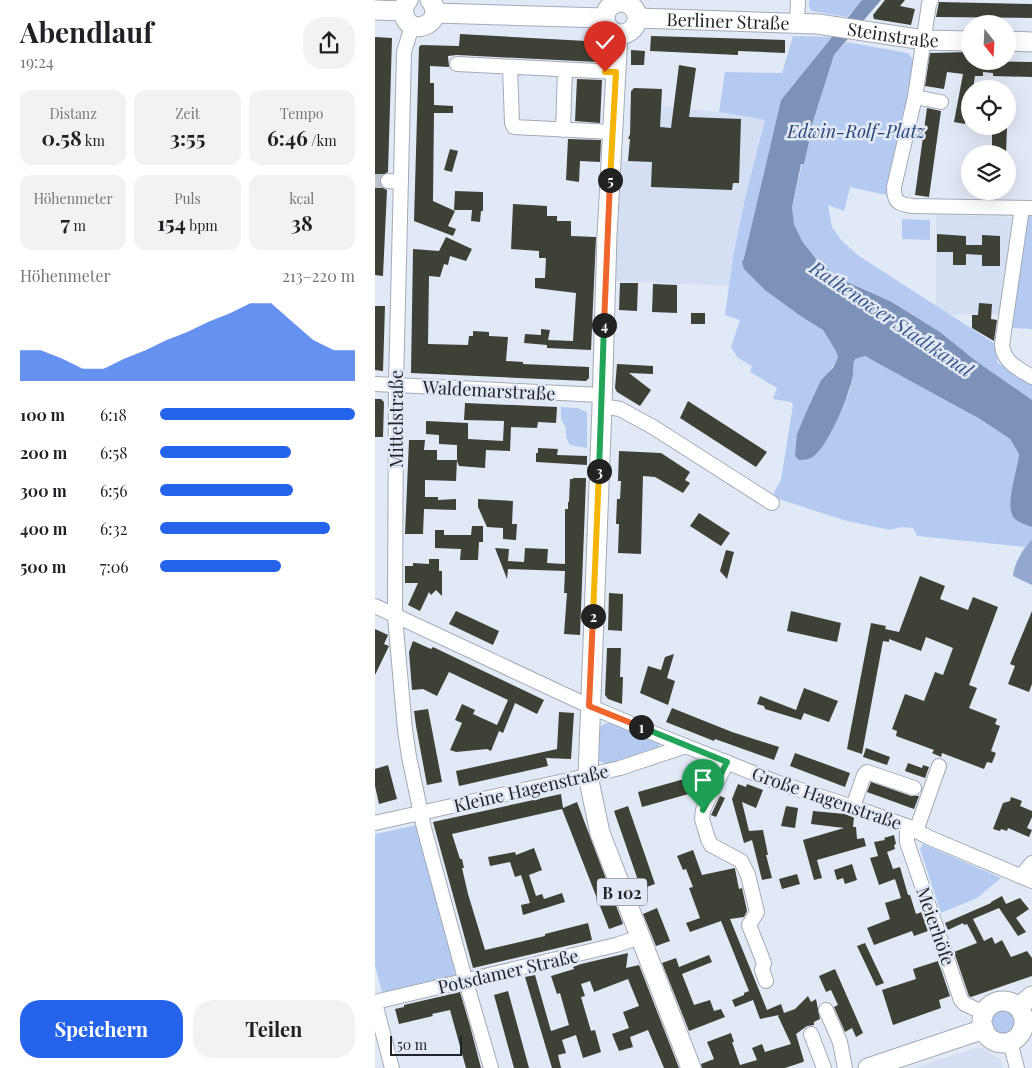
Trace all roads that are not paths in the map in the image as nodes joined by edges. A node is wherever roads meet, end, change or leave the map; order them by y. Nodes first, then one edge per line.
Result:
1 (798, 0) edge
2 (931, 0) edge
3 (623, 1) edge
4 (433, 6) edge
5 (375, 10) edge
6 (408, 12) edge
7 (604, 18) junction
8 (638, 18) junction
9 (797, 23) junction
10 (818, 24) joint
11 (618, 34) junction
12 (923, 40) junction
13 (961, 40) edge
14 (1016, 41) edge
15 (1032, 42) edge
16 (457, 64) dead end
17 (510, 67) junction
18 (565, 70) junction
19 (616, 72) junction
20 (915, 97) junction
21 (941, 102) dead end
22 (563, 130) junction
23 (612, 132) junction
24 (1027, 208) edge
25 (1032, 377) edge
26 (375, 384) edge
27 (396, 385) junction
28 (602, 401) junction
29 (772, 503) dead end
30 (375, 606) edge
31 (395, 617) junction
32 (589, 706) junction
33 (686, 746) junction
34 (727, 762) junction
35 (939, 766) dead end
36 (588, 776) junction
37 (914, 788) dead end
38 (853, 807) junction
39 (421, 812) junction
40 (375, 823) edge
41 (912, 829) junction
42 (1032, 863) edge
43 (1027, 879) edge
44 (640, 937) junction
45 (466, 980) junction
46 (766, 982) dead end
47 (1025, 1001) edge
48 (375, 1003) edge
49 (826, 1010) dead end
50 (984, 1021) junction
51 (811, 1034) dead end
52 (1010, 1042) junction
53 (392, 1068) edge
54 (491, 1068) edge
55 (691, 1068) edge
56 (824, 1068) edge
57 (845, 1068) edge
58 (868, 1068) edge
59 (1017, 1068) edge

1 - 9 street
2 - 12 street
3 - 7 main road
3 - 8 main road
4 - 6 main road
4 - 7 main road
5 - 6 main road
6 - 27 street, Mittelstraße
7 - 11 main road
8 - 9 main road, Berliner Straße
8 - 11 main road
9 - 10 main road, Berliner Straße
10 - 12 main road, Steinstraße
11 - 19 main road, B 102
12 - 13 main road, Steinstraße
12 - 20 street
14 - 15 main road
16 - 17 street
17 - 18 street
17 - 22 street
18 - 19 street
18 - 22 street
19 - 23 main road, B 102
20 - 21 street
20 - 24 street
22 - 23 street
23 - 28 main road, B 102
24 - 25 street
26 - 27 street, Waldemarstraße
27 - 28 street, Waldemarstraße
27 - 31 street, Mittelstraße
28 - 29 street, Waldemarstraße
28 - 32 main road, B 102
30 - 31 street, Große Hagenstraße
31 - 32 street, Große Hagenstraße
31 - 39 street, Mittelstraße
32 - 33 street, Große Hagenstraße
32 - 36 main road, B 102
33 - 34 street, Große Hagenstraße
33 - 36 street, Kleine Hagenstraße
34 - 38 street, Große Hagenstraße
34 - 46 street
35 - 41 street
36 - 39 street, Kleine Hagenstraße
36 - 44 main road, B 102
37 - 38 street
38 - 41 street, Große Hagenstraße
39 - 40 street, Kleine Hagenstraße
39 - 45 street, Mittelstraße
41 - 43 street, Große Hagenstraße
41 - 50 street, Meierhöfe
42 - 43 street
44 - 45 street, Potsdamer Straße
44 - 55 main road, B 102
45 - 48 street, Potsdamer Straße
45 - 54 street, Mittelstraße
47 - 50 main road
47 - 52 main road
48 - 53 street
49 - 57 street
50 - 52 main road
50 - 58 main road
51 - 56 street
52 - 59 street

